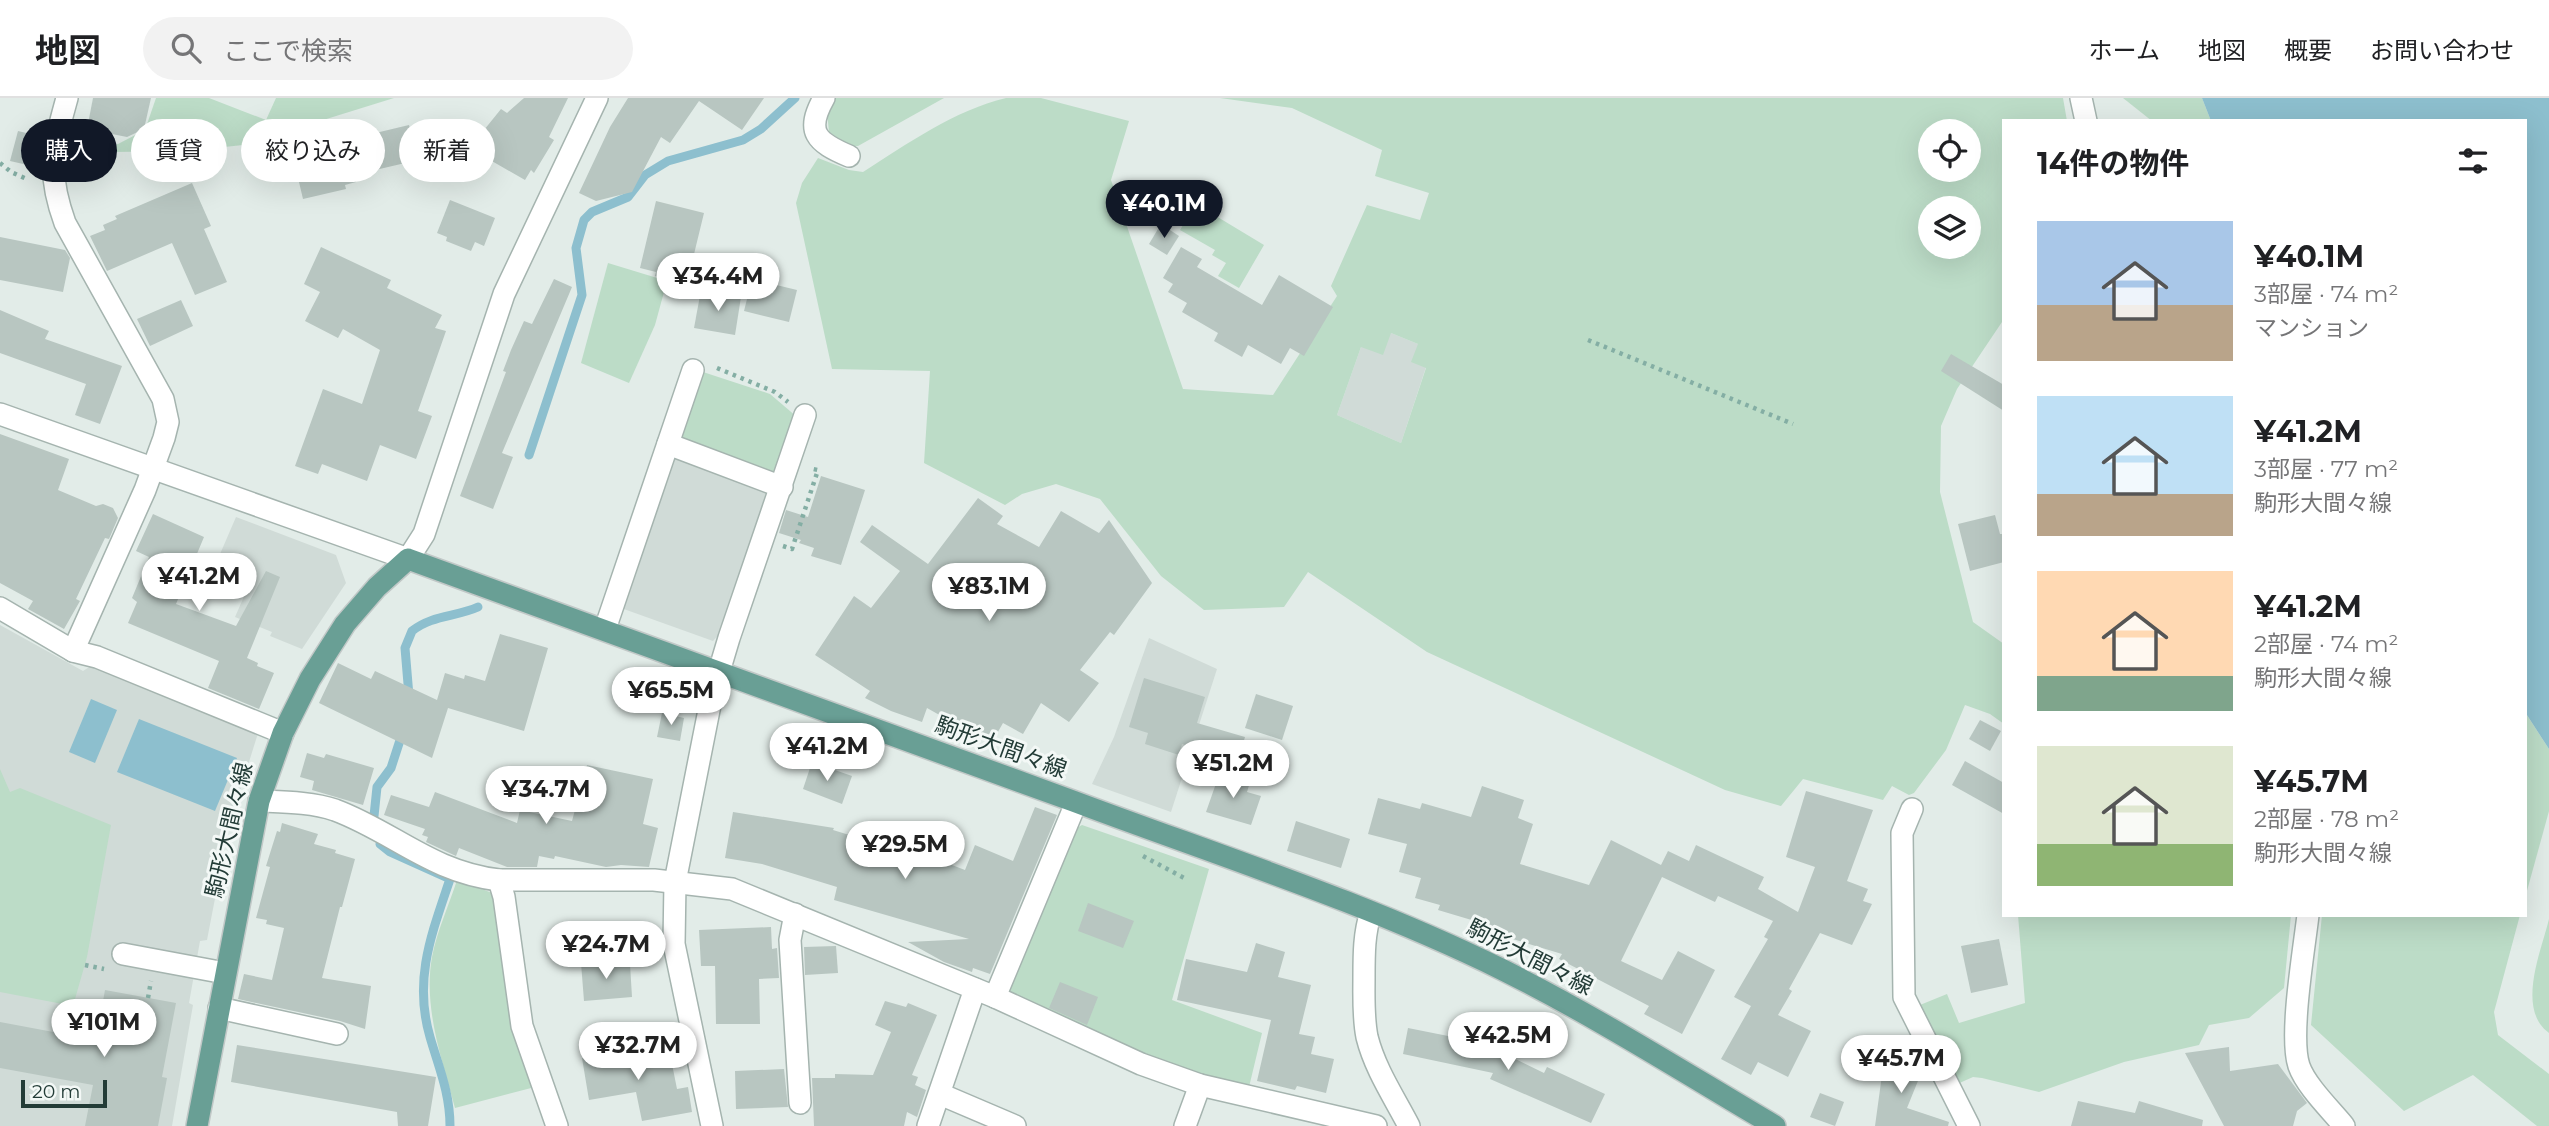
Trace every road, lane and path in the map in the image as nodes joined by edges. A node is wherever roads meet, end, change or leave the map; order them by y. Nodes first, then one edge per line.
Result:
1 (67, 98) edge
2 (597, 98) edge
3 (824, 98) edge
4 (2081, 98) edge
5 (62, 119) edge
6 (2086, 119) edge
7 (849, 156) dead end
8 (0, 163) edge
9 (21, 176) edge
10 (54, 182) edge
11 (1588, 340) dead end
12 (701, 367) joint
13 (0, 414) edge
14 (805, 415) joint
15 (1793, 424) dead end
16 (668, 444) junction
17 (153, 469) junction
18 (813, 469) dead end
19 (782, 487) junction
20 (782, 546) dead end
21 (408, 559) junction
22 (0, 608) edge
23 (605, 629) junction
24 (73, 651) junction
25 (720, 672) junction
26 (283, 733) junction
27 (259, 801) junction
28 (1076, 803) junction
29 (1912, 808) dead end
30 (499, 880) junction
31 (675, 882) junction
32 (1371, 912) junction
33 (795, 914) junction
34 (2308, 917) edge
35 (123, 954) dead end
36 (225, 973) junction
37 (985, 993) junction
38 (219, 1008) junction
39 (337, 1034) dead end
40 (1200, 1085) junction
41 (940, 1094) junction
42 (800, 1104) dead end
43 (1406, 1125) edge
44 (197, 1126) edge
45 (556, 1126) edge
46 (712, 1126) edge
47 (929, 1126) edge
48 (1015, 1126) edge
49 (1185, 1126) edge
50 (1376, 1126) edge
51 (1775, 1126) edge
52 (1969, 1126) edge
53 (2344, 1126) edge

1 - 5 street
2 - 21 street
3 - 7 street
4 - 6 street
8 - 9 path
10 - 17 street
11 - 15 path
12 - 14 path
12 - 16 street
13 - 17 street
14 - 19 street
16 - 19 street
16 - 23 street
17 - 21 street
17 - 24 street
18 - 20 path
19 - 25 street
21 - 23 main road, 駒形大間々線
21 - 26 main road, 駒形大間々線
22 - 24 street
23 - 25 main road, 駒形大間々線
24 - 26 street
25 - 28 main road, 駒形大間々線
25 - 31 street
26 - 27 main road, 駒形大間々線
27 - 30 street
27 - 36 main road, 駒形大間々線
28 - 32 main road, 駒形大間々線
28 - 37 street
29 - 52 street
30 - 31 street
30 - 45 street
31 - 33 street
31 - 46 street
32 - 43 street
32 - 51 main road, 駒形大間々線
33 - 37 street
33 - 42 street
34 - 53 street
35 - 36 street
36 - 38 main road, 駒形大間々線
37 - 40 street
37 - 41 street
38 - 39 street
38 - 44 main road, 駒形大間々線
40 - 49 street
40 - 50 street
41 - 47 street
41 - 48 street

